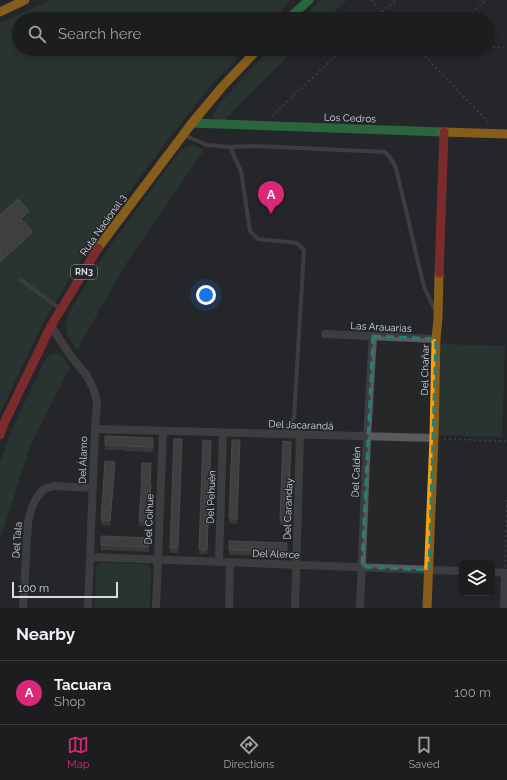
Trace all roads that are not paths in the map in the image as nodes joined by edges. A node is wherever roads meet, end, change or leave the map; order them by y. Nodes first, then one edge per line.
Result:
1 (25, 0) edge
2 (305, 2) edge
3 (0, 12) edge
4 (295, 12) edge
5 (251, 56) edge
6 (192, 123) junction
7 (444, 132) junction
8 (503, 134) edge
9 (182, 135) junction
10 (230, 147) junction
11 (21, 280) dead end
12 (61, 309) junction
13 (438, 318) junction
14 (51, 326) junction
15 (325, 334) dead end
16 (373, 336) junction
17 (436, 339) junction
18 (95, 429) junction
19 (163, 431) junction
20 (223, 433) junction
21 (281, 434) junction
22 (0, 435) edge
23 (300, 435) junction
24 (367, 436) junction
25 (434, 438) junction
26 (92, 488) junction
27 (90, 557) junction
28 (158, 559) junction
29 (219, 561) junction
30 (230, 562) junction
31 (296, 564) junction
32 (362, 567) junction
33 (429, 570) junction
34 (459, 571) edge
35 (495, 572) edge
36 (506, 573) edge
37 (23, 608) edge
38 (88, 608) edge
39 (156, 608) edge
40 (229, 608) edge
41 (295, 608) edge
42 (360, 608) edge
43 (427, 608) edge
44 (504, 608) edge

1 - 3 main road
2 - 4 main road
5 - 6 main road, Ruta Nacional 3 / RN3
6 - 7 main road, Los Cedros
6 - 9 main road, Ruta Nacional 3 / RN3
7 - 8 main road, Los Cedros
7 - 13 main road, Del Chañar
9 - 10 lane
9 - 12 main road, Ruta Nacional 3 / RN3
10 - 13 lane
10 - 21 lane
11 - 12 lane
12 - 14 main road, Ruta Nacional 3 / RN3
13 - 17 main road, Del Chañar
14 - 18 street, Del Álamo
14 - 22 main road, Ruta Nacional 3 / RN3
15 - 16 street, Las Arauarias
16 - 17 street, Las Arauarias
16 - 24 street, Del Caldén
17 - 25 main road, Del Chañar
18 - 19 street, Del Jacarandá
18 - 26 street, Del Álamo
19 - 20 street, Del Jacarandá
19 - 28 street, Del Coihue
20 - 21 street, Del Jacarandá
20 - 29 street, Del Pehuén
21 - 23 street, Del Jacarandá
23 - 24 street, Del Jacarandá
23 - 31 street, Del Caranday
24 - 25 street, Del Jacarandá
24 - 32 street, Del Caldén
25 - 33 main road, Del Chañar
26 - 27 street, Del Álamo
26 - 37 street, Del Tala
27 - 28 street, Del Alerce
27 - 38 street, Del Álamo
28 - 29 street, Del Alerce
28 - 39 street, Del Coihue
29 - 30 street, Del Alerce
30 - 31 street, Del Alerce
30 - 40 street
31 - 32 street, Del Alerce
31 - 41 street, Del Caranday
32 - 33 street, Del Alerce
32 - 42 street, Del Caldén
33 - 34 street, Del Alerce
33 - 43 main road, Del Chañar
35 - 36 street
36 - 44 street

